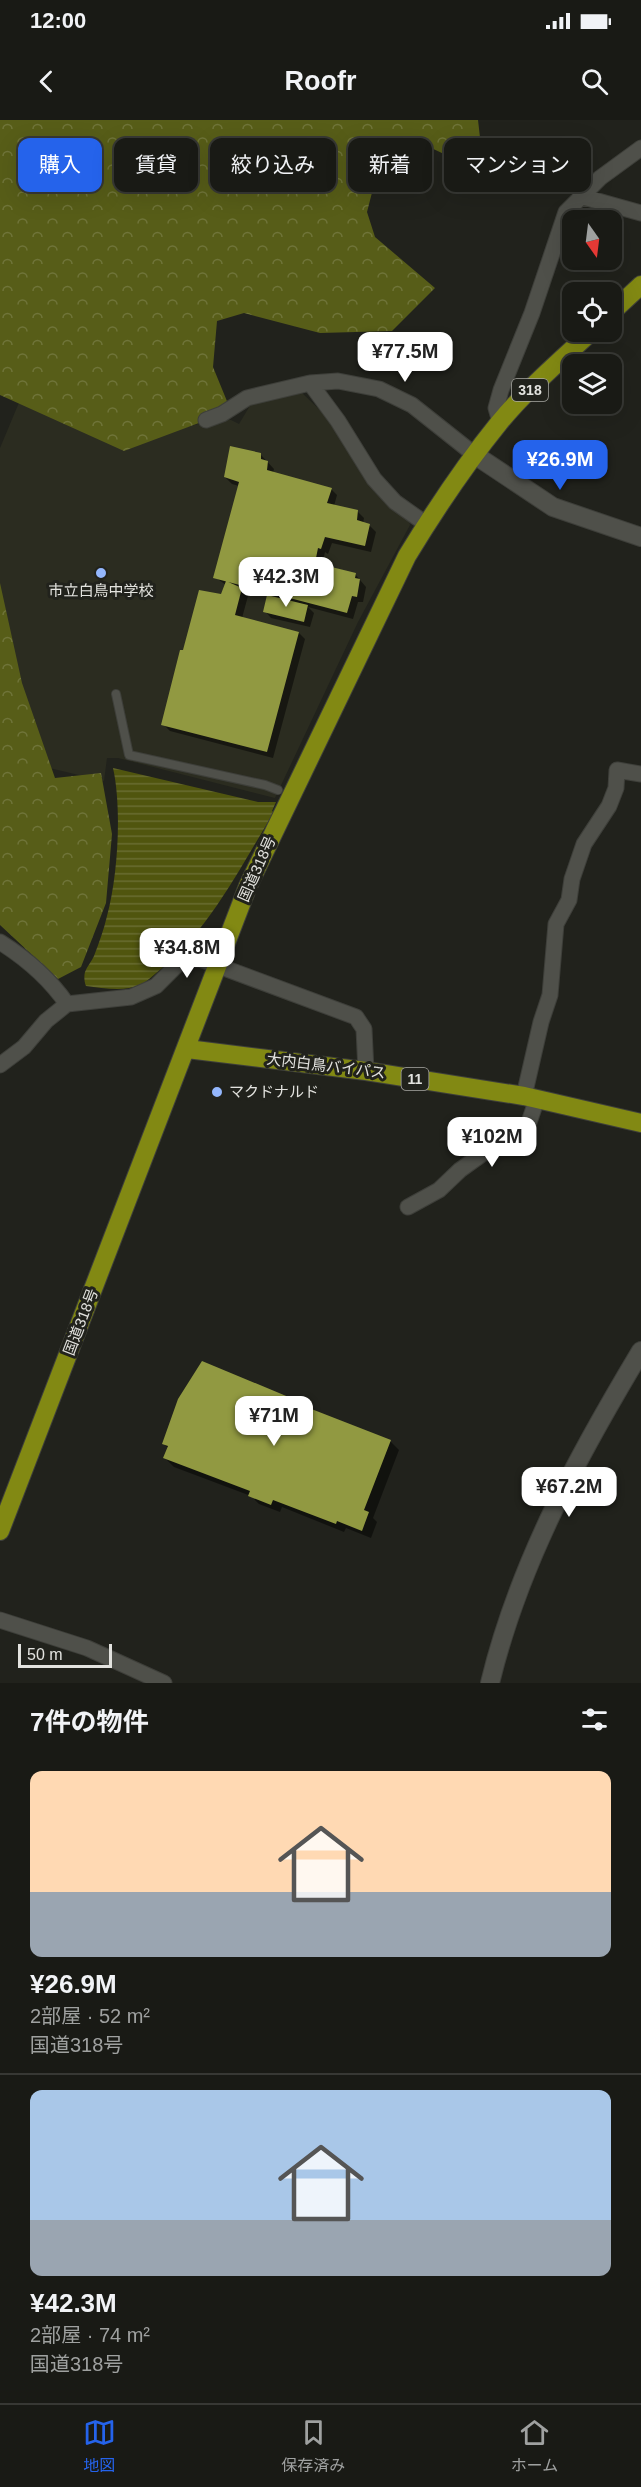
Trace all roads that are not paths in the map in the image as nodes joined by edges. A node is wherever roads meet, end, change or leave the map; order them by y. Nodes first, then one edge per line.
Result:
1 (641, 148) edge
2 (580, 196) junction
3 (641, 213) edge
4 (641, 285) edge
5 (622, 303) edge
6 (580, 342) edge
7 (310, 383) junction
8 (206, 420) dead end
9 (500, 422) junction
10 (475, 455) junction
11 (426, 524) junction
12 (641, 537) edge
13 (116, 694) dead end
14 (641, 774) edge
15 (285, 793) junction
16 (0, 942) edge
17 (216, 966) junction
18 (67, 1004) junction
19 (187, 1049) junction
20 (0, 1065) edge
21 (366, 1071) junction
22 (531, 1098) junction
23 (641, 1123) edge
24 (408, 1207) dead end
25 (641, 1351) edge
26 (0, 1532) edge
27 (0, 1620) edge
28 (164, 1683) edge
29 (490, 1683) edge

1 - 2 street
2 - 3 street
2 - 9 street
4 - 5 highway
6 - 9 highway, 国道318号 / 318
7 - 8 street
7 - 10 street
7 - 11 street
9 - 10 highway, 国道318号 / 318
10 - 11 highway, 国道318号 / 318
10 - 12 street
11 - 15 highway, 国道318号 / 318
13 - 15 lane
14 - 22 street
15 - 17 highway, 国道318号 / 318
16 - 18 street
17 - 18 street
17 - 19 highway, 国道318号 / 318
17 - 21 street
18 - 20 street
19 - 21 highway, 大内白鳥バイパス / 11
19 - 26 highway, 国道318号 / 318
21 - 22 highway, 大内白鳥バイパス / 11
22 - 23 highway, 大内白鳥バイパス / 11
22 - 24 street
25 - 29 street
27 - 28 street

